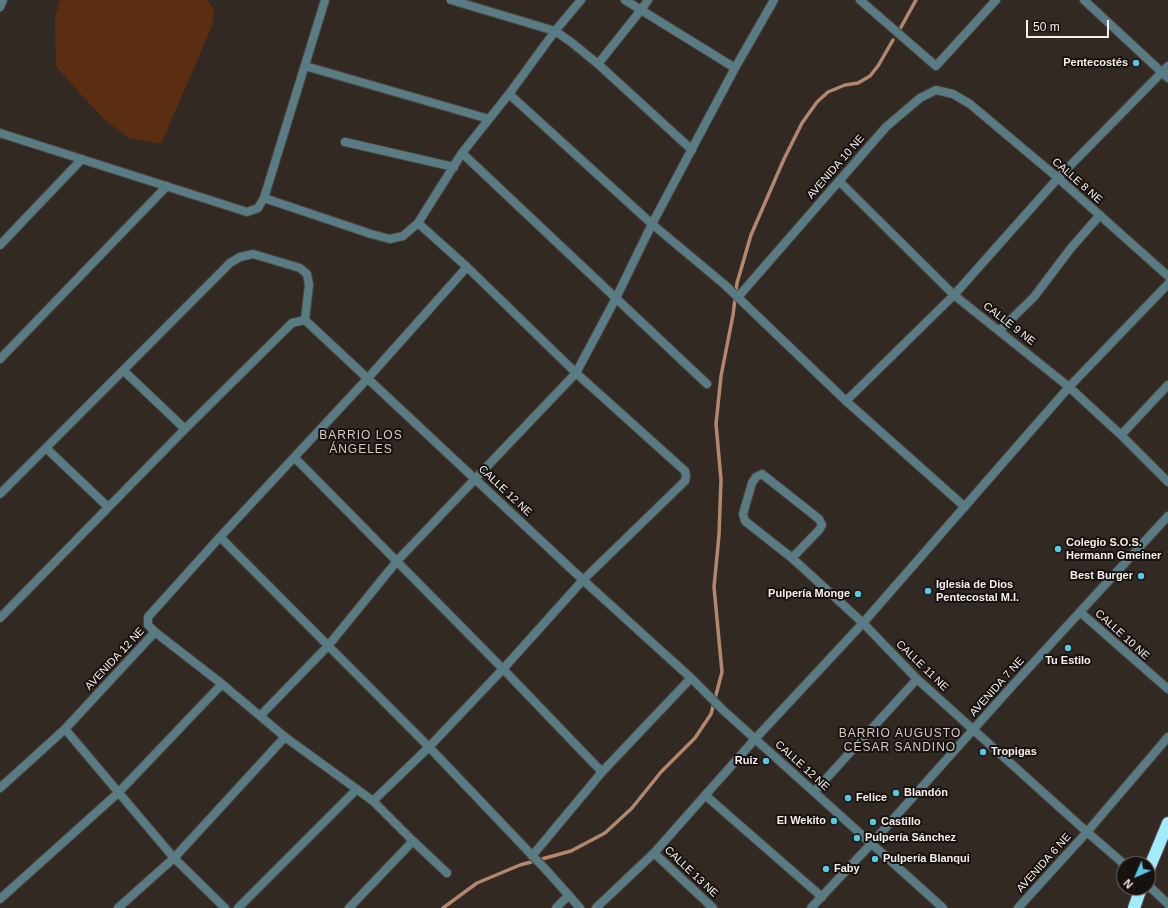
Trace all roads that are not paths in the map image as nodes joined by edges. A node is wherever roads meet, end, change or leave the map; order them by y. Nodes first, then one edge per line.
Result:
1 (3, 0) edge
2 (325, 0) edge
3 (451, 0) edge
4 (581, 0) edge
5 (625, 0) edge
6 (648, 0) edge
7 (774, 0) edge
8 (860, 0) edge
9 (996, 0) edge
10 (1084, 0) edge
11 (0, 7) edge
12 (641, 10) junction
13 (555, 31) junction
14 (598, 64) junction
15 (305, 66) junction
16 (1168, 66) edge
17 (735, 68) junction
18 (1161, 72) junction
19 (1168, 78) edge
20 (509, 94) junction
21 (970, 104) joint
22 (489, 119) junction
23 (0, 133) edge
24 (345, 142) dead end
25 (692, 150) junction
26 (462, 153) junction
27 (82, 159) junction
28 (454, 166) junction
29 (1058, 178) junction
30 (838, 181) junction
31 (168, 186) junction
32 (264, 198) junction
33 (1100, 215) junction
34 (418, 222) junction
35 (652, 224) junction
36 (0, 245) edge
37 (467, 267) junction
38 (1168, 276) edge
39 (1168, 284) edge
40 (954, 295) junction
41 (738, 297) junction
42 (616, 298) junction
43 (305, 320) junction
44 (999, 331) junction
45 (0, 359) edge
46 (124, 371) junction
47 (576, 373) junction
48 (368, 378) junction
49 (707, 384) dead end
50 (1168, 385) edge
51 (1069, 387) junction
52 (846, 401) junction
53 (185, 429) junction
54 (1121, 435) junction
55 (46, 448) junction
56 (295, 458) junction
57 (476, 479) junction
58 (1168, 482) edge
59 (0, 494) edge
60 (108, 507) junction
61 (965, 507) junction
62 (1168, 516) edge
63 (220, 537) junction
64 (792, 558) junction
65 (397, 561) junction
66 (584, 580) junction
67 (1080, 612) junction
68 (0, 618) edge
69 (863, 622) junction
70 (155, 632) junction
71 (328, 646) junction
72 (503, 669) junction
73 (692, 678) junction
74 (918, 678) junction
75 (222, 684) junction
76 (1168, 689) edge
77 (260, 716) junction
78 (65, 729) junction
79 (974, 730) junction
80 (285, 737) junction
81 (1168, 737) edge
82 (755, 739) junction
83 (429, 747) junction
84 (602, 772) junction
85 (0, 788) edge
86 (357, 789) junction
87 (814, 792) junction
88 (118, 793) junction
89 (705, 795) junction
90 (373, 801) junction
91 (1168, 823) edge
92 (1087, 832) junction
93 (413, 841) junction
94 (871, 844) junction
95 (654, 853) junction
96 (1154, 856) edge
97 (534, 857) junction
98 (1116, 857) edge
99 (174, 858) junction
100 (447, 873) dead end
101 (1156, 893) edge
102 (568, 895) junction
103 (1138, 896) edge
104 (822, 897) junction
105 (0, 899) edge
106 (1168, 904) edge
107 (118, 908) edge
108 (225, 908) edge
109 (238, 908) edge
110 (349, 908) edge
111 (556, 908) edge
112 (580, 908) edge
113 (596, 908) edge
114 (713, 908) edge
115 (812, 908) edge
116 (943, 908) edge
117 (1018, 908) edge
118 (1134, 908) edge

1 - 11 street
2 - 15 street
3 - 13 street
4 - 13 street
5 - 12 street
6 - 12 street
7 - 17 street
8 - 9 street
10 - 18 street
12 - 14 street
12 - 17 street
13 - 14 street
13 - 20 street
14 - 25 street
15 - 22 street
15 - 32 street
16 - 18 street
17 - 25 street
18 - 19 street
18 - 29 street
20 - 22 street
20 - 35 street
21 - 29 street, CALLE 8 NE
21 - 30 street, AVENIDA 10 NE
22 - 26 street
23 - 27 street
24 - 28 street
25 - 35 street
26 - 28 street
26 - 42 street
27 - 31 street
27 - 36 street
28 - 34 street
29 - 33 street, CALLE 8 NE
29 - 40 street
30 - 40 street, CALLE 9 NE
30 - 41 street, AVENIDA 10 NE
31 - 32 street
31 - 45 street
32 - 34 street
33 - 38 street, CALLE 8 NE
33 - 44 street
34 - 37 street
35 - 41 street
35 - 42 street
37 - 47 street
37 - 48 street, AVENIDA 12 NE
39 - 51 street
40 - 44 street, CALLE 9 NE
40 - 52 street
41 - 52 street
42 - 47 street
42 - 49 street
43 - 46 street
43 - 48 street, CALLE 12 NE
43 - 53 street
44 - 51 street, CALLE 9 NE
46 - 53 street
46 - 55 street
47 - 57 street
47 - 66 street
48 - 56 street, AVENIDA 12 NE
48 - 57 street, CALLE 12 NE
50 - 54 street
51 - 54 street, CALLE 9 NE
51 - 61 street
52 - 61 street
53 - 60 street
54 - 58 street, CALLE 9 NE
55 - 59 street
55 - 60 street
56 - 63 street, AVENIDA 12 NE
56 - 65 street
57 - 65 street
57 - 66 street, CALLE 12 NE
60 - 68 street
61 - 69 street
62 - 67 street, AVENIDA 7 NE
63 - 70 street, AVENIDA 12 NE
63 - 71 street
64 - 64 street, CALLE 11 NE
64 - 69 street, CALLE 11 NE
65 - 71 street
65 - 72 street
66 - 72 street
66 - 73 street, CALLE 12 NE
67 - 76 street, CALLE 10 NE
67 - 79 street, AVENIDA 7 NE
69 - 74 street, CALLE 11 NE
69 - 82 street
70 - 75 street
70 - 78 street, AVENIDA 12 NE
71 - 77 street
71 - 83 street
72 - 83 street
72 - 84 street
73 - 82 street, CALLE 12 NE
73 - 84 street
74 - 79 street, CALLE 11 NE
74 - 87 street
75 - 77 street
75 - 88 street
77 - 80 street
78 - 85 street, AVENIDA 12 NE
78 - 88 street
79 - 92 street, CALLE 11 NE
79 - 94 street, AVENIDA 7 NE
80 - 86 street
80 - 99 street
81 - 92 street, AVENIDA 6 NE
82 - 87 street, CALLE 12 NE
82 - 89 street
83 - 90 street
83 - 97 street
84 - 97 street
86 - 90 street
86 - 109 street
87 - 94 street, CALLE 12 NE
88 - 99 street
88 - 105 street
89 - 95 street
89 - 104 street
90 - 93 street
91 - 96 highway
92 - 98 street, CALLE 11 NE
92 - 117 street, AVENIDA 6 NE
93 - 100 street
93 - 110 street
94 - 104 street, AVENIDA 7 NE
94 - 116 street, CALLE 12 NE
95 - 113 street
95 - 114 street, CALLE 13 NE
97 - 102 street
99 - 107 street
99 - 108 street
101 - 106 street
102 - 111 street
102 - 112 street
103 - 118 highway
104 - 115 street, AVENIDA 7 NE

